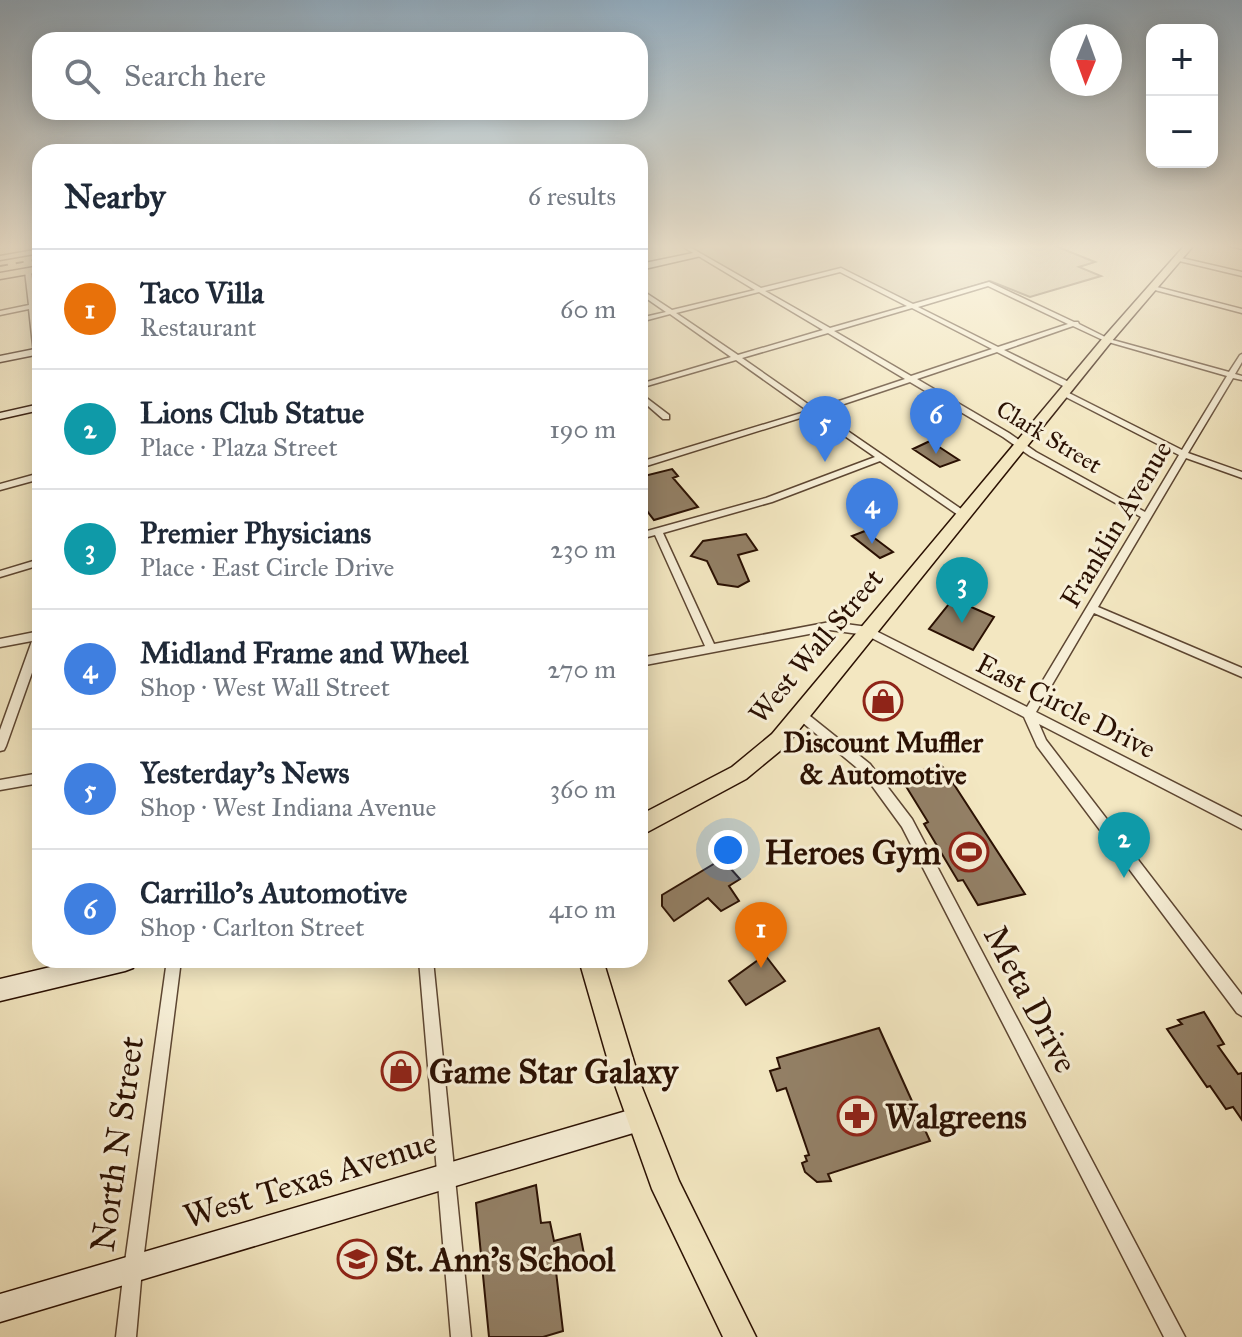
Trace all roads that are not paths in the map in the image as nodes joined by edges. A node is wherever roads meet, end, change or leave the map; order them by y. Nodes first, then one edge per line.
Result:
1 (29, 307) edge
2 (663, 307) edge
3 (688, 307) edge
4 (790, 307) edge
5 (906, 307) edge
6 (914, 307) edge
7 (1041, 307) edge
8 (1136, 307) edge
9 (670, 312) junction
10 (0, 313) edge
11 (648, 318) edge
12 (1076, 323) junction
13 (828, 330) junction
14 (1107, 340) junction
15 (998, 350) junction
16 (32, 352) edge
17 (1242, 356) edge
18 (735, 358) junction
19 (0, 359) edge
20 (1230, 375) junction
21 (1242, 378) edge
22 (911, 379) junction
23 (648, 384) edge
24 (1067, 390) junction
25 (648, 402) edge
26 (32, 409) edge
27 (813, 412) junction
28 (0, 416) edge
29 (666, 417) dead end
30 (1022, 446) junction
31 (1184, 454) junction
32 (880, 458) junction
33 (648, 463) edge
34 (1242, 475) edge
35 (32, 478) edge
36 (0, 487) edge
37 (964, 515) junction
38 (1146, 516) junction
39 (658, 532) junction
40 (648, 534) edge
41 (32, 564) edge
42 (0, 574) edge
43 (1092, 608) junction
44 (868, 631) junction
45 (32, 637) edge
46 (0, 643) edge
47 (711, 648) junction
48 (32, 658) edge
49 (648, 660) edge
50 (1242, 673) edge
51 (1029, 714) junction
52 (801, 715) junction
53 (0, 746) edge
54 (32, 779) edge
55 (0, 785) edge
56 (648, 822) edge
57 (1242, 823) edge
58 (92, 968) edge
59 (173, 968) edge
60 (427, 968) edge
61 (593, 968) edge
62 (0, 990) edge
63 (1242, 1008) edge
64 (640, 1119) junction
65 (446, 1176) junction
66 (133, 1269) junction
67 (0, 1308) edge
68 (126, 1337) edge
69 (461, 1337) edge
70 (740, 1337) edge
71 (1175, 1337) edge

1 - 10 street
2 - 9 street
3 - 9 street
4 - 13 street, Clark Street
5 - 13 street
6 - 15 street
7 - 12 street
8 - 14 main road, West Wall Street
9 - 11 street
9 - 18 street
12 - 14 street
12 - 15 street
13 - 18 street
13 - 22 street, Clark Street
14 - 20 street
14 - 24 main road, West Wall Street
15 - 22 street
15 - 24 street
16 - 19 street
17 - 20 street, Franklin Avenue
18 - 23 street
18 - 27 street
20 - 21 street
20 - 31 street, Franklin Avenue
22 - 27 street
22 - 30 street, Clark Street
24 - 30 main road, West Wall Street
24 - 31 street
25 - 29 street
26 - 28 street
27 - 32 street
27 - 33 street
30 - 37 main road, West Wall Street
30 - 38 street, Clark Street
31 - 34 street
31 - 38 street, Franklin Avenue
32 - 37 street
32 - 39 street
35 - 36 street
37 - 44 main road, West Wall Street
38 - 43 street, Franklin Avenue
39 - 40 street
39 - 47 street
41 - 42 street
43 - 50 street
43 - 51 street, Franklin Avenue
44 - 47 street
44 - 51 street, East Circle Drive
44 - 52 main road, West Wall Street
45 - 46 street
47 - 49 street
48 - 53 street
51 - 57 street, East Circle Drive
51 - 63 street
52 - 56 main road, West Wall Street
52 - 71 street, Meta Drive
54 - 55 street
58 - 62 street
59 - 66 street, North N Street
60 - 65 street
61 - 64 main road
64 - 65 street, West Texas Avenue
64 - 70 main road
65 - 66 street, West Texas Avenue
65 - 69 street
66 - 67 street, West Texas Avenue
66 - 68 street, North N Street

